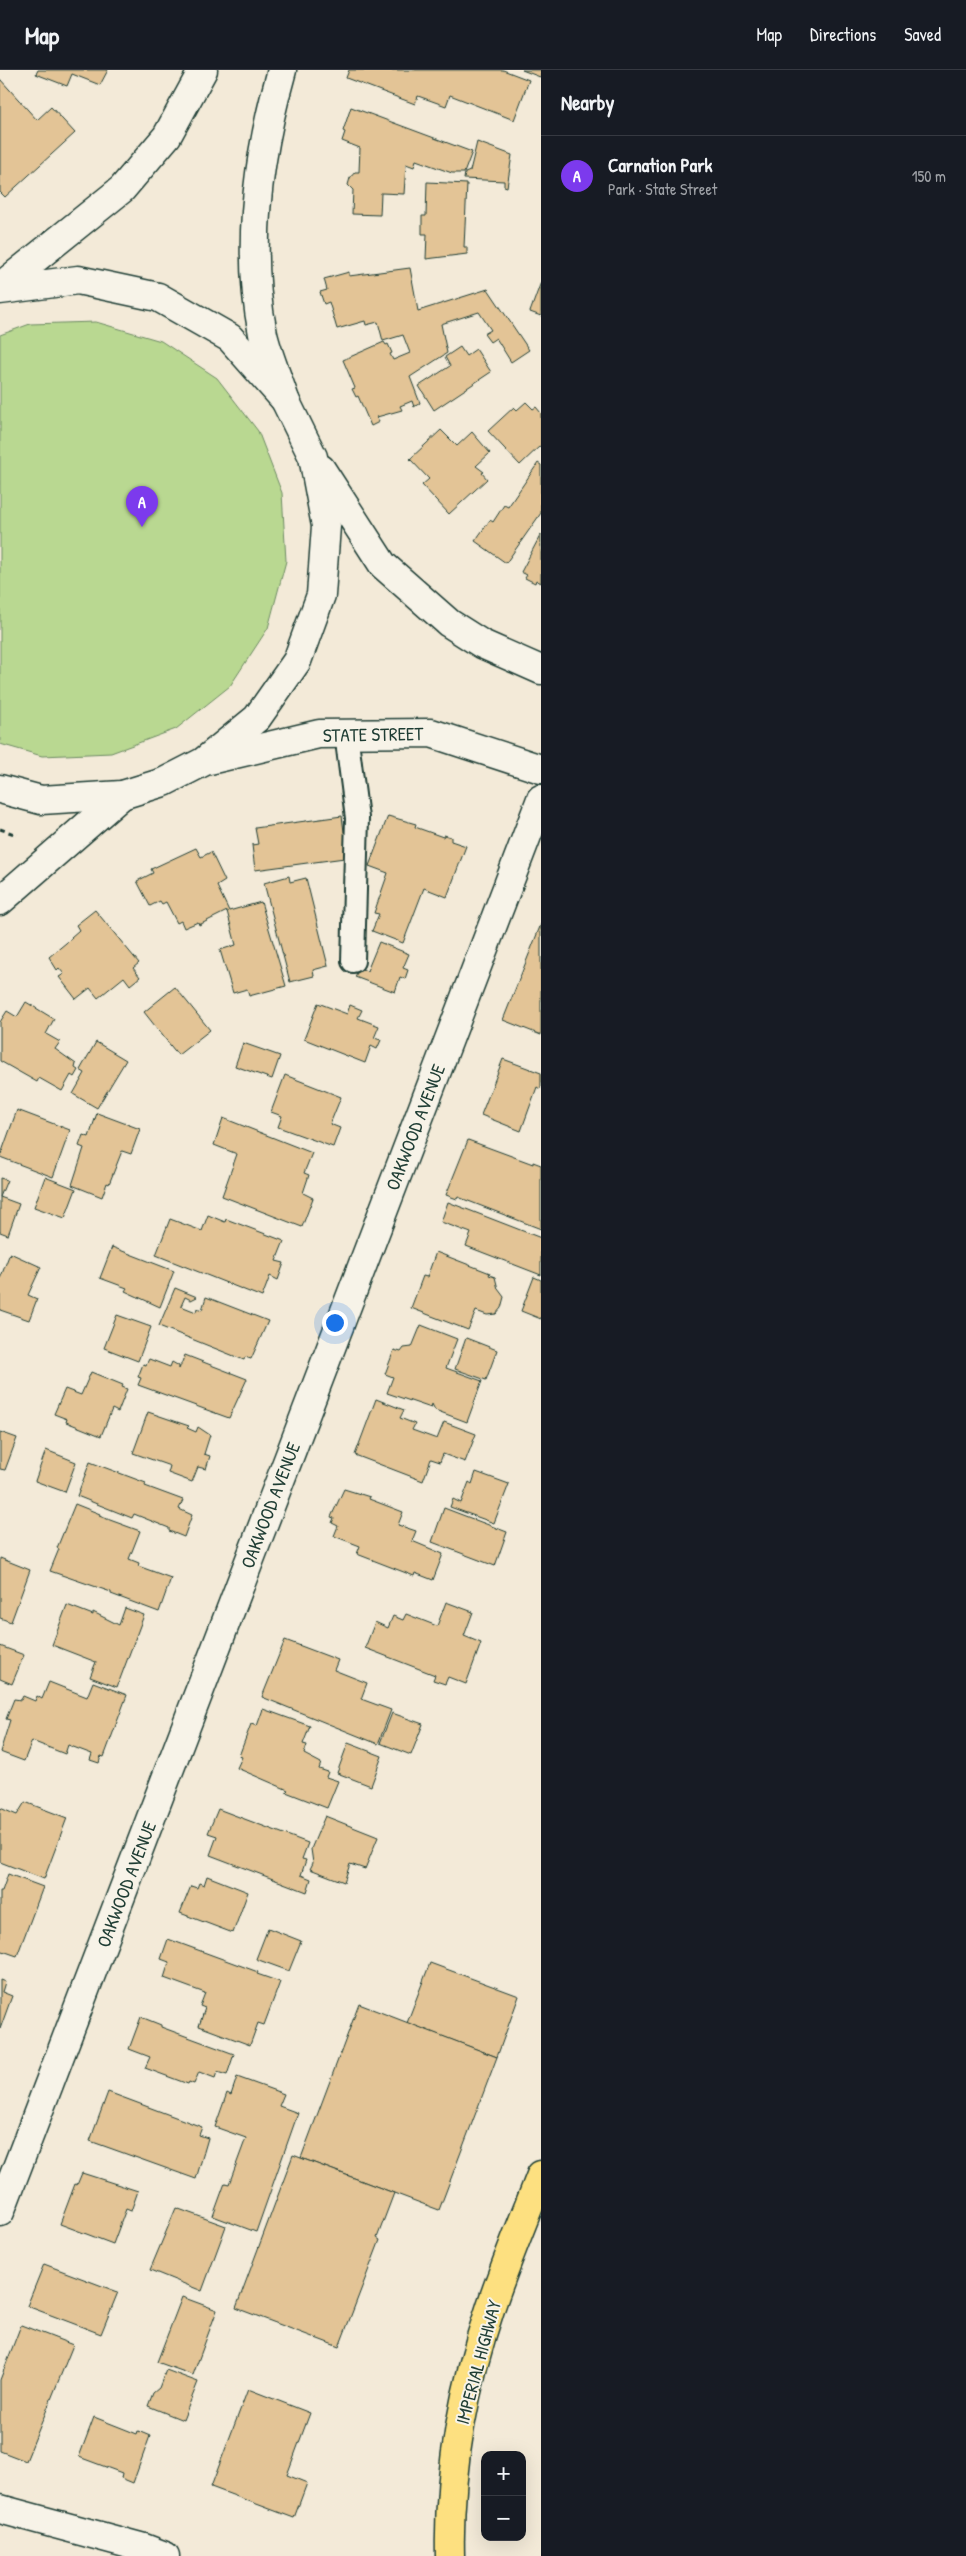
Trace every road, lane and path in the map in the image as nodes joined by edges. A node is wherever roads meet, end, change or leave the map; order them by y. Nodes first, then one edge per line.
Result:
1 (203, 70) edge
2 (282, 70) edge
3 (0, 288) edge
4 (285, 400) junction
5 (313, 457) junction
6 (541, 670) edge
7 (346, 733) junction
8 (203, 762) junction
9 (541, 769) edge
10 (0, 789) edge
11 (122, 795) junction
12 (541, 799) edge
13 (0, 829) edge
14 (17, 834) dead end
15 (0, 900) edge
16 (353, 961) dead end
17 (541, 2175) edge
18 (0, 2212) edge
19 (0, 2510) edge
20 (165, 2556) edge
21 (450, 2556) edge

1 - 3 street
2 - 4 street
3 - 4 street
4 - 5 street
5 - 6 street
5 - 8 street
7 - 8 street, STATE STREET
7 - 9 street, STATE STREET
7 - 16 lane
8 - 11 street
10 - 11 street
11 - 15 street
12 - 18 street, OAKWOOD AVENUE
13 - 14 path
17 - 21 main road, IMPERIAL HIGHWAY
19 - 20 street

